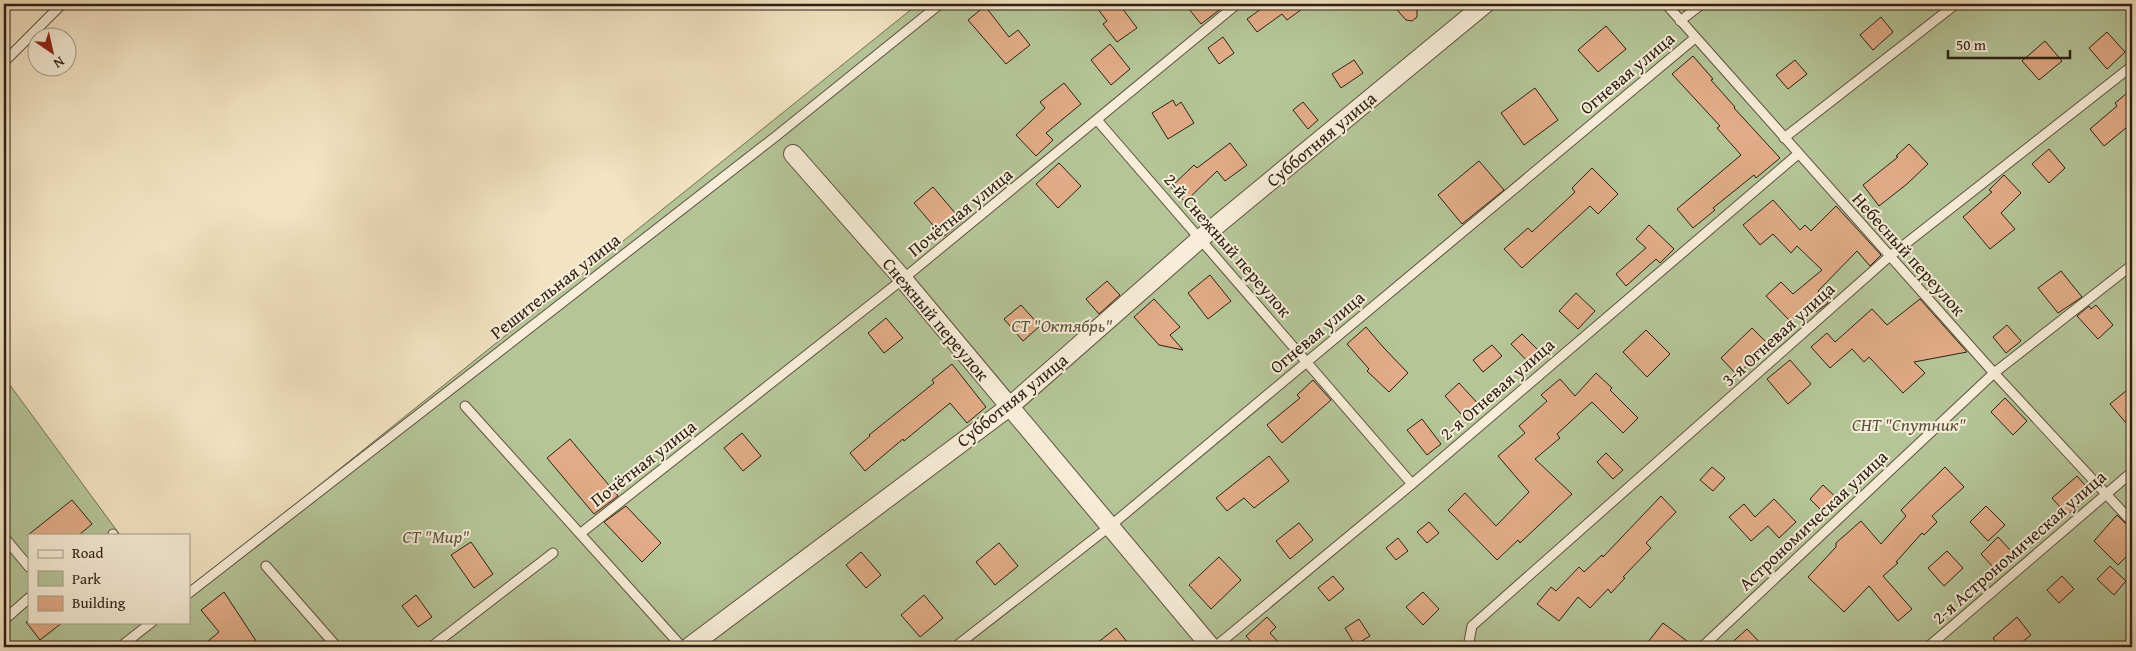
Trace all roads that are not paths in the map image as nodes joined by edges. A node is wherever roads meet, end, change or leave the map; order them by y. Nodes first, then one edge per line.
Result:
1 (62, 4) edge
2 (940, 4) edge
3 (1237, 4) edge
4 (1485, 4) edge
5 (1666, 4) edge
6 (1702, 4) edge
7 (1956, 4) edge
8 (1680, 21) junction
9 (1695, 38) junction
10 (4, 62) edge
11 (2132, 66) edge
12 (1097, 120) junction
13 (1784, 138) junction
14 (793, 154) dead end
15 (1798, 154) junction
16 (1200, 238) junction
17 (1890, 256) junction
18 (2132, 266) edge
19 (903, 279) junction
20 (1307, 361) junction
21 (1994, 373) junction
22 (465, 406) dead end
23 (1009, 407) junction
24 (2132, 472) edge
25 (1412, 484) junction
26 (2105, 494) junction
27 (2132, 522) edge
28 (1109, 527) junction
29 (581, 532) junction
30 (4, 537) edge
31 (553, 553) dead end
32 (266, 566) dead end
33 (28, 567) edge
34 (190, 592) edge
35 (28, 599) edge
36 (4, 620) edge
37 (149, 624) edge
38 (120, 647) edge
39 (337, 647) edge
40 (431, 647) edge
41 (682, 647) edge
42 (689, 647) edge
43 (955, 647) edge
44 (1211, 647) edge
45 (1215, 647) edge
46 (1468, 647) edge
47 (1702, 647) edge
48 (1928, 647) edge

1 - 10 lane
2 - 34 lane, Решительная улица
3 - 12 lane, Почётная улица
4 - 16 street, Субботняя улица
5 - 8 lane, Небесный переулок
6 - 8 lane, Огневая улица
7 - 13 lane
8 - 9 lane, Небесный переулок
9 - 13 lane, Небесный переулок
9 - 20 lane, Огневая улица
11 - 17 lane, 3-я Огневая улица
12 - 16 lane, 2-й Снежный переулок
12 - 19 lane, Почётная улица
13 - 15 lane, Небесный переулок
14 - 19 street, Снежный переулок
15 - 17 lane, Небесный переулок
15 - 25 lane, 2-я Огневая улица
16 - 20 lane, 2-й Снежный переулок
16 - 23 street, Субботняя улица
17 - 21 lane, Небесный переулок
17 - 46 lane, 3-я Огневая улица
18 - 21 lane, Астрономическая улица
19 - 23 street, Снежный переулок
19 - 29 lane, Почётная улица
20 - 25 lane, 2-й Снежный переулок
20 - 28 lane, Огневая улица
21 - 26 lane, Небесный переулок
21 - 47 lane, Астрономическая улица
22 - 29 lane
23 - 28 street, Снежный переулок
23 - 42 street, Субботняя улица
24 - 26 lane, 2-я Астрономическая улица
25 - 45 lane, 2-я Огневая улица
26 - 27 lane, Небесный переулок
26 - 48 lane, 2-я Астрономическая улица
28 - 43 lane, Огневая улица
28 - 44 street, Снежный переулок
29 - 41 lane
30 - 33 lane
31 - 40 lane
32 - 39 lane
35 - 36 lane
37 - 38 lane

